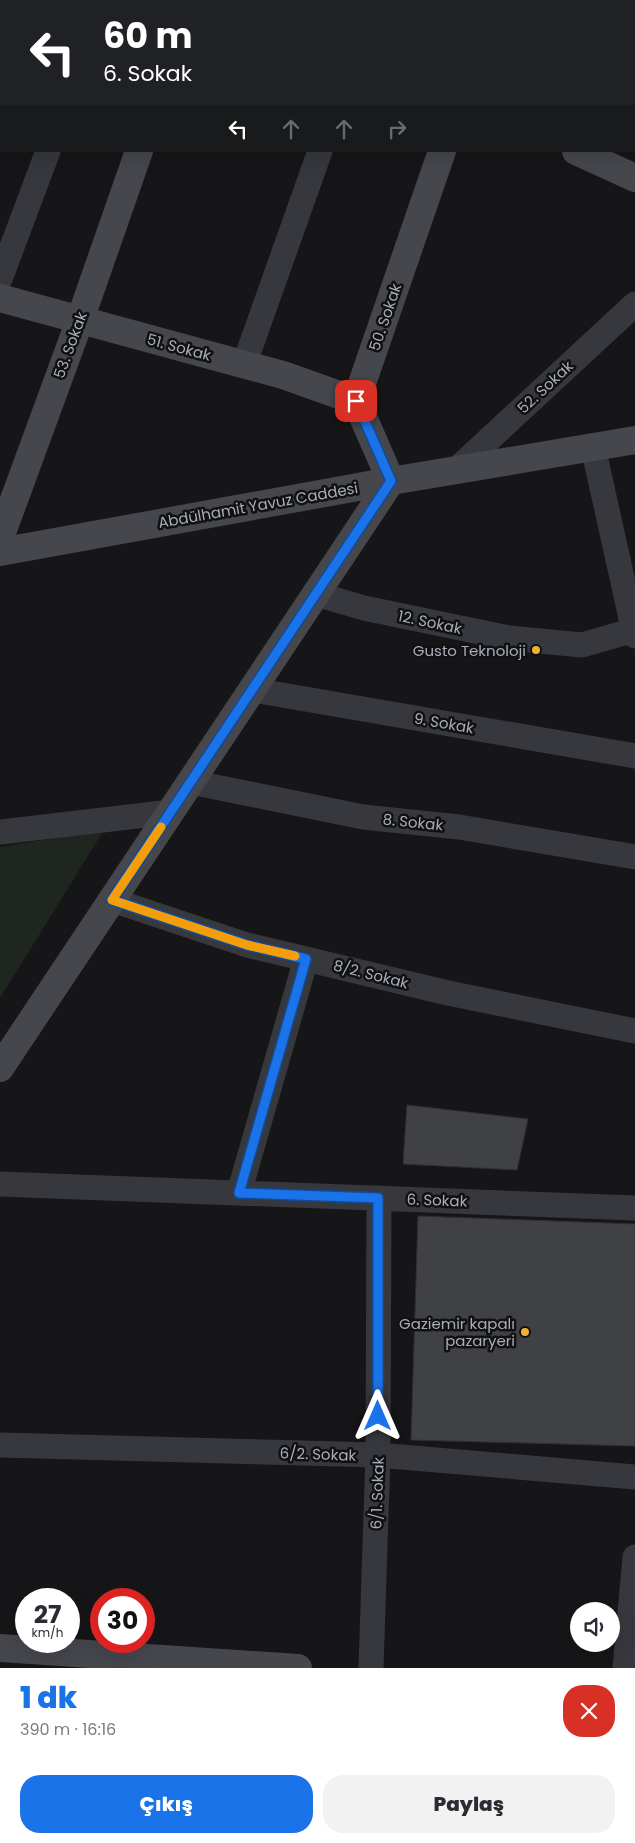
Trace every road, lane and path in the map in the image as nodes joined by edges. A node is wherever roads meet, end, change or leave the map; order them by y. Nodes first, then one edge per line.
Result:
1 (48, 152) edge
2 (139, 152) edge
3 (320, 152) edge
4 (442, 152) edge
5 (578, 152) edge
6 (635, 178) edge
7 (0, 279) edge
8 (0, 298) edge
9 (635, 304) edge
10 (80, 320) junction
11 (244, 365) junction
12 (356, 401) junction
13 (635, 440) edge
14 (593, 447) junction
15 (456, 470) junction
16 (391, 481) junction
17 (0, 538) edge
18 (0, 552) edge
19 (316, 594) junction
20 (634, 626) edge
21 (253, 690) junction
22 (635, 756) edge
23 (191, 782) junction
24 (171, 812) junction
25 (0, 832) edge
26 (635, 857) edge
27 (112, 900) junction
28 (306, 959) junction
29 (635, 1031) edge
30 (0, 1068) edge
31 (0, 1184) edge
32 (239, 1193) junction
33 (378, 1198) junction
34 (635, 1208) edge
35 (0, 1445) edge
36 (378, 1455) junction
37 (635, 1477) edge
38 (635, 1557) edge
39 (0, 1648) edge
40 (298, 1668) edge
41 (371, 1668) edge
42 (624, 1668) edge

1 - 7 street
2 - 10 street, 53. Sokak
3 - 11 street
4 - 12 street, 50. Sokak
5 - 6 street
8 - 10 street, 51. Sokak
9 - 15 street, 52. Sokak
10 - 11 street, 51. Sokak
10 - 17 street, 53. Sokak
11 - 12 street, 51. Sokak
12 - 16 street
13 - 14 street, Abdülhamit Yavuz Caddesi
14 - 15 street, Abdülhamit Yavuz Caddesi
14 - 20 street
15 - 16 street, Abdülhamit Yavuz Caddesi
16 - 18 street, Abdülhamit Yavuz Caddesi
16 - 19 street
19 - 20 street, 12. Sokak
19 - 21 street
21 - 22 street, 9. Sokak
21 - 23 street
23 - 24 street
23 - 26 street, 8. Sokak
24 - 25 street
24 - 27 street
27 - 28 street, 8/2. Sokak
27 - 30 street
28 - 29 street, 8/2. Sokak
28 - 32 street
31 - 32 street, 6. Sokak
32 - 33 street, 6. Sokak
33 - 34 street, 6. Sokak
33 - 36 street, 6/1. Sokak
35 - 36 street, 6/2. Sokak
36 - 37 street, 6/2. Sokak
36 - 41 street, 6/1. Sokak
38 - 42 street
39 - 40 street

